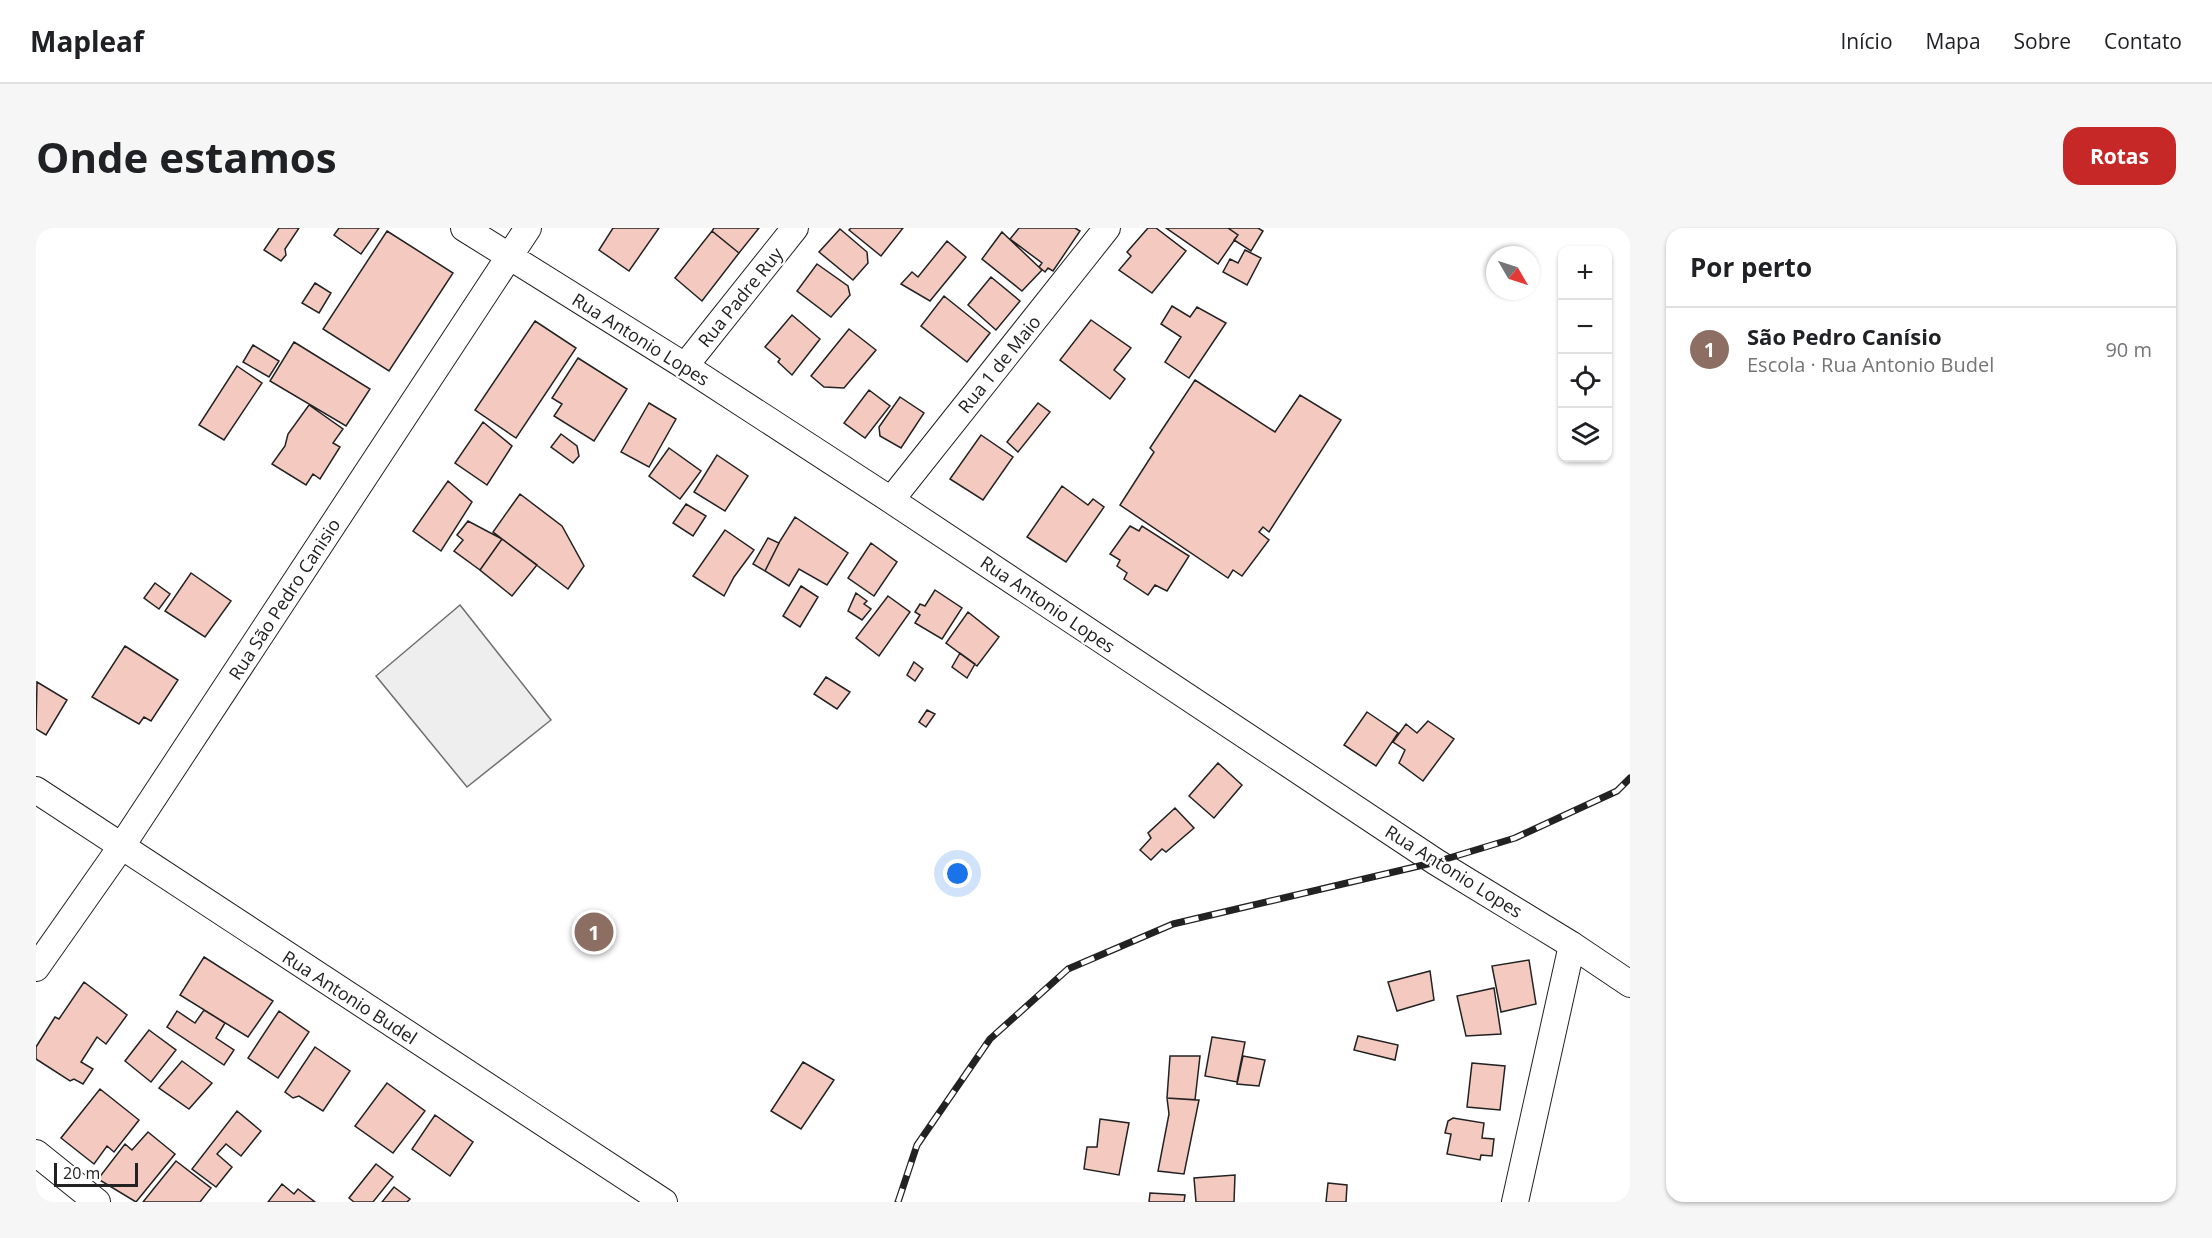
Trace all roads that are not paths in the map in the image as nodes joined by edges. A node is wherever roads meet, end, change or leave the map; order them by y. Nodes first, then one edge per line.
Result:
1 (464, 228) edge
2 (528, 228) edge
3 (795, 228) edge
4 (1107, 228) edge
5 (508, 258) junction
6 (685, 366) junction
7 (891, 500) junction
8 (36, 790) edge
9 (121, 848) junction
10 (1572, 945) junction
11 (36, 968) edge
12 (1630, 984) edge
13 (36, 1153) edge
14 (98, 1202) edge
15 (664, 1202) edge
16 (1515, 1202) edge

1 - 5 street, Rua Antonio Lopes
2 - 5 street, Rua São Pedro Canisio
3 - 6 street, Rua Padre Ruy
4 - 7 street, Rua 1 de Maio
5 - 6 street, Rua Antonio Lopes
5 - 9 street, Rua São Pedro Canisio
6 - 7 street, Rua Antonio Lopes
7 - 10 street, Rua Antonio Lopes
8 - 9 street, Rua Antonio Budel
9 - 11 street, Rua São Pedro Canisio
9 - 15 street, Rua Antonio Budel
10 - 12 street, Rua Antonio Lopes
10 - 16 street
13 - 14 street

